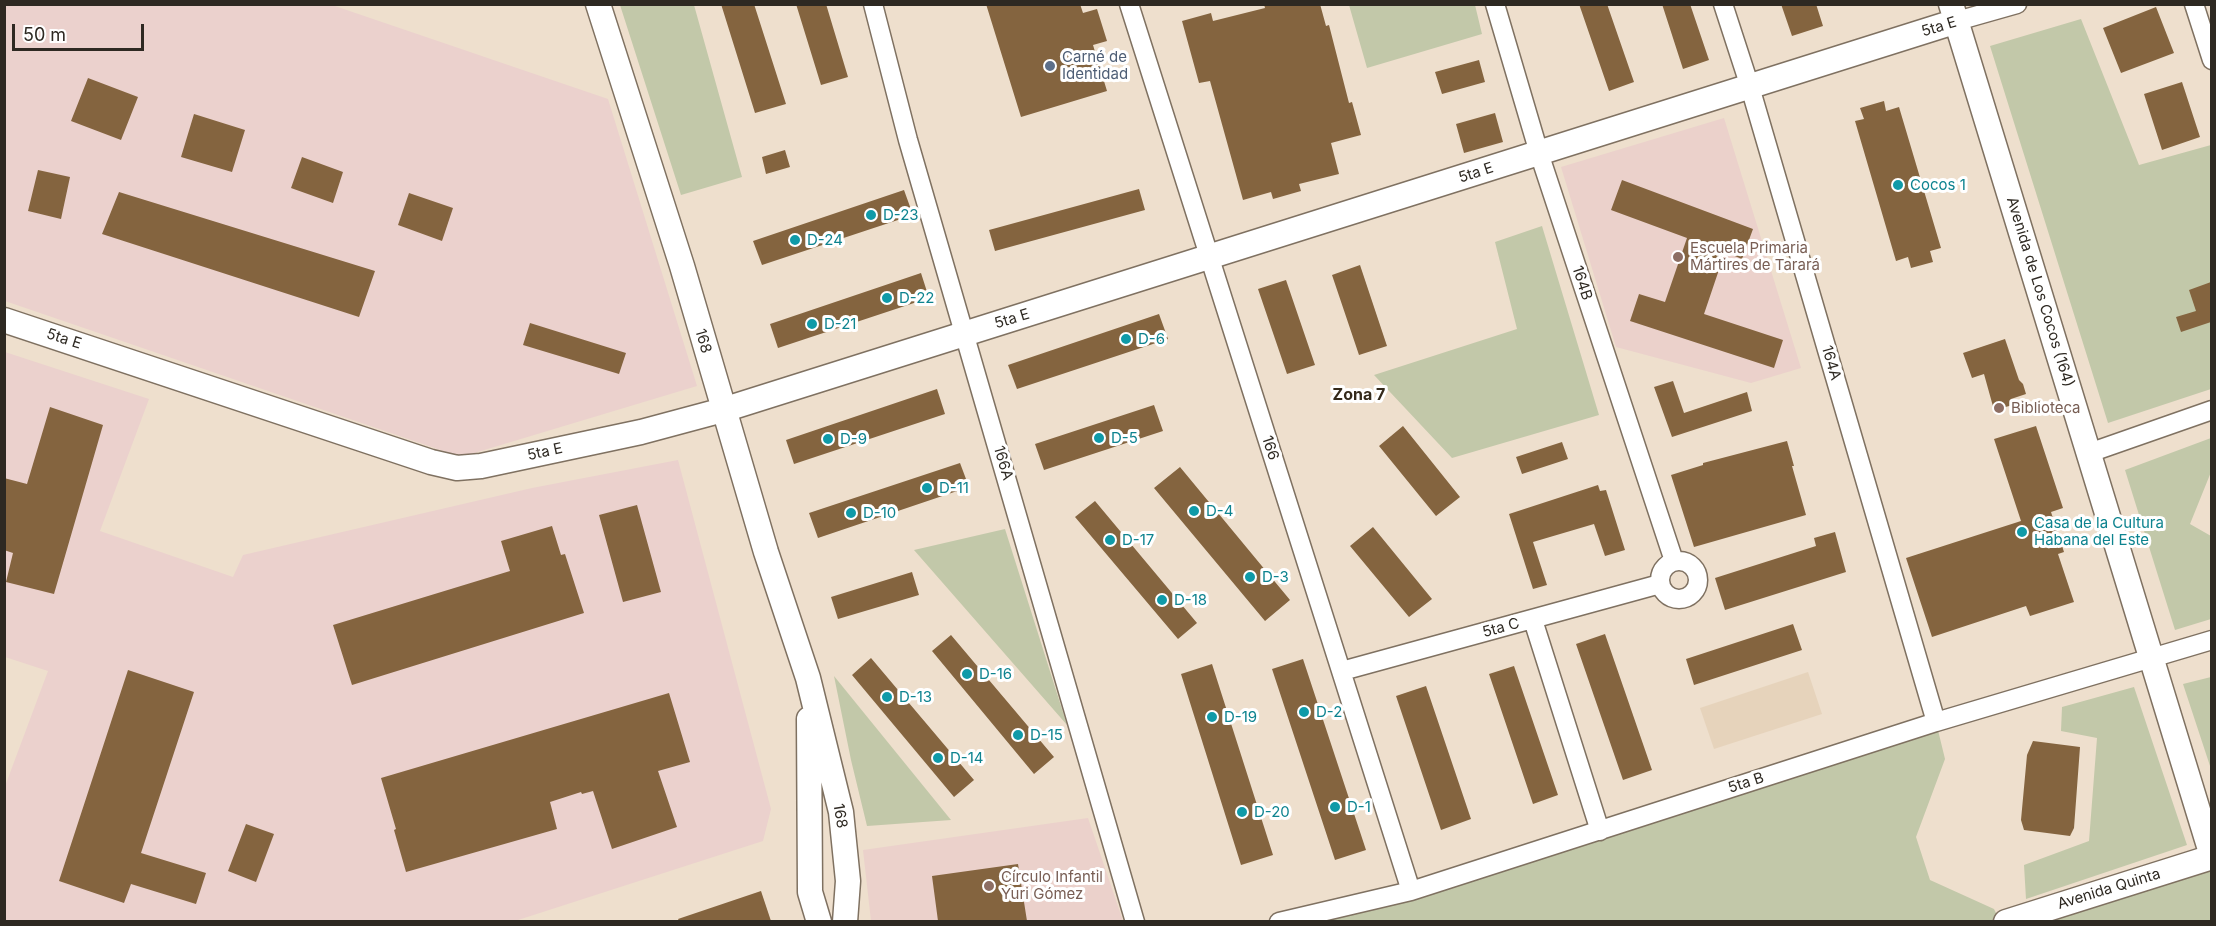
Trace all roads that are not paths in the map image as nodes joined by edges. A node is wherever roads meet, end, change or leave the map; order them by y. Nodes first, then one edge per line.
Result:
1 (598, 4) edge
2 (873, 4) edge
3 (1129, 4) edge
4 (1495, 4) edge
5 (1723, 4) edge
6 (2016, 4) edge
7 (2194, 4) edge
8 (1954, 13) edge
9 (2211, 60) edge
10 (1750, 87) junction
11 (1539, 153) junction
12 (1209, 257) junction
13 (4, 320) edge
14 (966, 334) junction
15 (723, 410) junction
16 (2211, 410) edge
17 (2089, 453) junction
18 (1674, 561) junction
19 (1660, 584) junction
20 (1533, 620) junction
21 (2211, 640) edge
22 (2152, 659) junction
23 (1342, 671) junction
24 (808, 678) junction
25 (1936, 722) junction
26 (1600, 831) junction
27 (2211, 856) edge
28 (1411, 891) junction
29 (819, 921) edge
30 (845, 921) edge
31 (1135, 921) edge
32 (1279, 921) edge
33 (2006, 921) edge

1 - 15 street, 168
2 - 14 street, 166A
3 - 12 street, 166
4 - 11 street, 164B
5 - 10 street, 164A
6 - 8 street, 5ta E
7 - 9 street
8 - 10 street, 5ta E
8 - 17 street, Avenida de Los Cocos (164)
10 - 11 street, 5ta E
10 - 25 street, 164A
11 - 12 street, 5ta E
11 - 18 street, 164B
12 - 14 street, 5ta E
12 - 23 street, 166
13 - 15 street, 5ta E
14 - 15 street, 5ta E
14 - 31 street, 166A
15 - 24 street, 168
16 - 17 street
17 - 22 street, Avenida de Los Cocos (164)
18 - 19 street
18 - 19 street
19 - 20 street, 5ta C
20 - 23 street, 5ta C
20 - 26 street
21 - 22 street, 5ta B
22 - 25 street, 5ta B
22 - 27 street, Avenida de Los Cocos (164)
23 - 28 street, 166
24 - 29 street, 168
24 - 30 street, 168
25 - 26 street, 5ta B
26 - 28 street, 5ta B
27 - 33 street, Avenida Quinta
28 - 32 street, 5ta B

